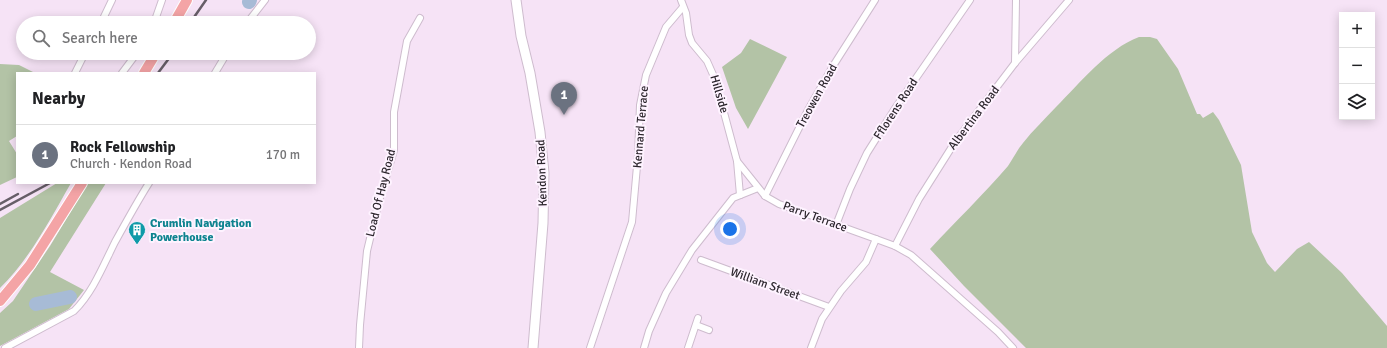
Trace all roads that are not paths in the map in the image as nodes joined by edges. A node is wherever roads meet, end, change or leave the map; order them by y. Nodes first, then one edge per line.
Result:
1 (112, 0) edge
2 (162, 0) edge
3 (188, 0) edge
4 (265, 0) edge
5 (516, 0) edge
6 (681, 0) edge
7 (875, 0) edge
8 (970, 0) edge
9 (1016, 0) edge
10 (1069, 0) edge
11 (683, 7) junction
12 (104, 16) edge
13 (156, 16) edge
14 (178, 16) edge
15 (252, 16) edge
16 (420, 18) dead end
17 (82, 60) edge
18 (132, 60) edge
19 (152, 60) edge
20 (223, 60) edge
21 (1015, 63) junction
22 (76, 72) edge
23 (123, 72) edge
24 (145, 72) edge
25 (216, 72) edge
26 (737, 161) junction
27 (81, 184) edge
28 (148, 184) edge
29 (758, 188) junction
30 (740, 195) junction
31 (765, 196) junction
32 (836, 225) junction
33 (876, 239) junction
34 (895, 246) junction
35 (701, 260) dead end
36 (0, 300) edge
37 (829, 307) junction
38 (698, 318) dead end
39 (696, 325) junction
40 (710, 330) dead end
41 (5, 348) edge
42 (359, 348) edge
43 (533, 348) edge
44 (590, 348) edge
45 (644, 348) edge
46 (688, 348) edge
47 (811, 348) edge
48 (1013, 348) edge

1 - 12 street
2 - 13 street
3 - 14 main road
4 - 15 street
5 - 43 main road, Kendon Road
6 - 11 street, Hillside
7 - 31 street, Treowen Road
8 - 32 street, Fflorens Road
9 - 21 street
10 - 21 street, Albertina Road
11 - 26 street, Hillside
11 - 44 street, Kennard Terrace
16 - 42 street, Load Of Hay Road
17 - 22 street
18 - 23 street
19 - 24 main road
20 - 25 street
21 - 34 street, Albertina Road
26 - 29 street, Hillside
26 - 30 street
27 - 36 main road
28 - 41 street
29 - 30 street
29 - 31 street, Parry Terrace
30 - 45 street
31 - 32 street, Parry Terrace
32 - 33 street, Parry Terrace
33 - 34 street, Parry Terrace
33 - 37 street
34 - 48 street, Parry Terrace
35 - 37 street, William Street
37 - 47 street
38 - 39 street
39 - 40 street
39 - 46 street

